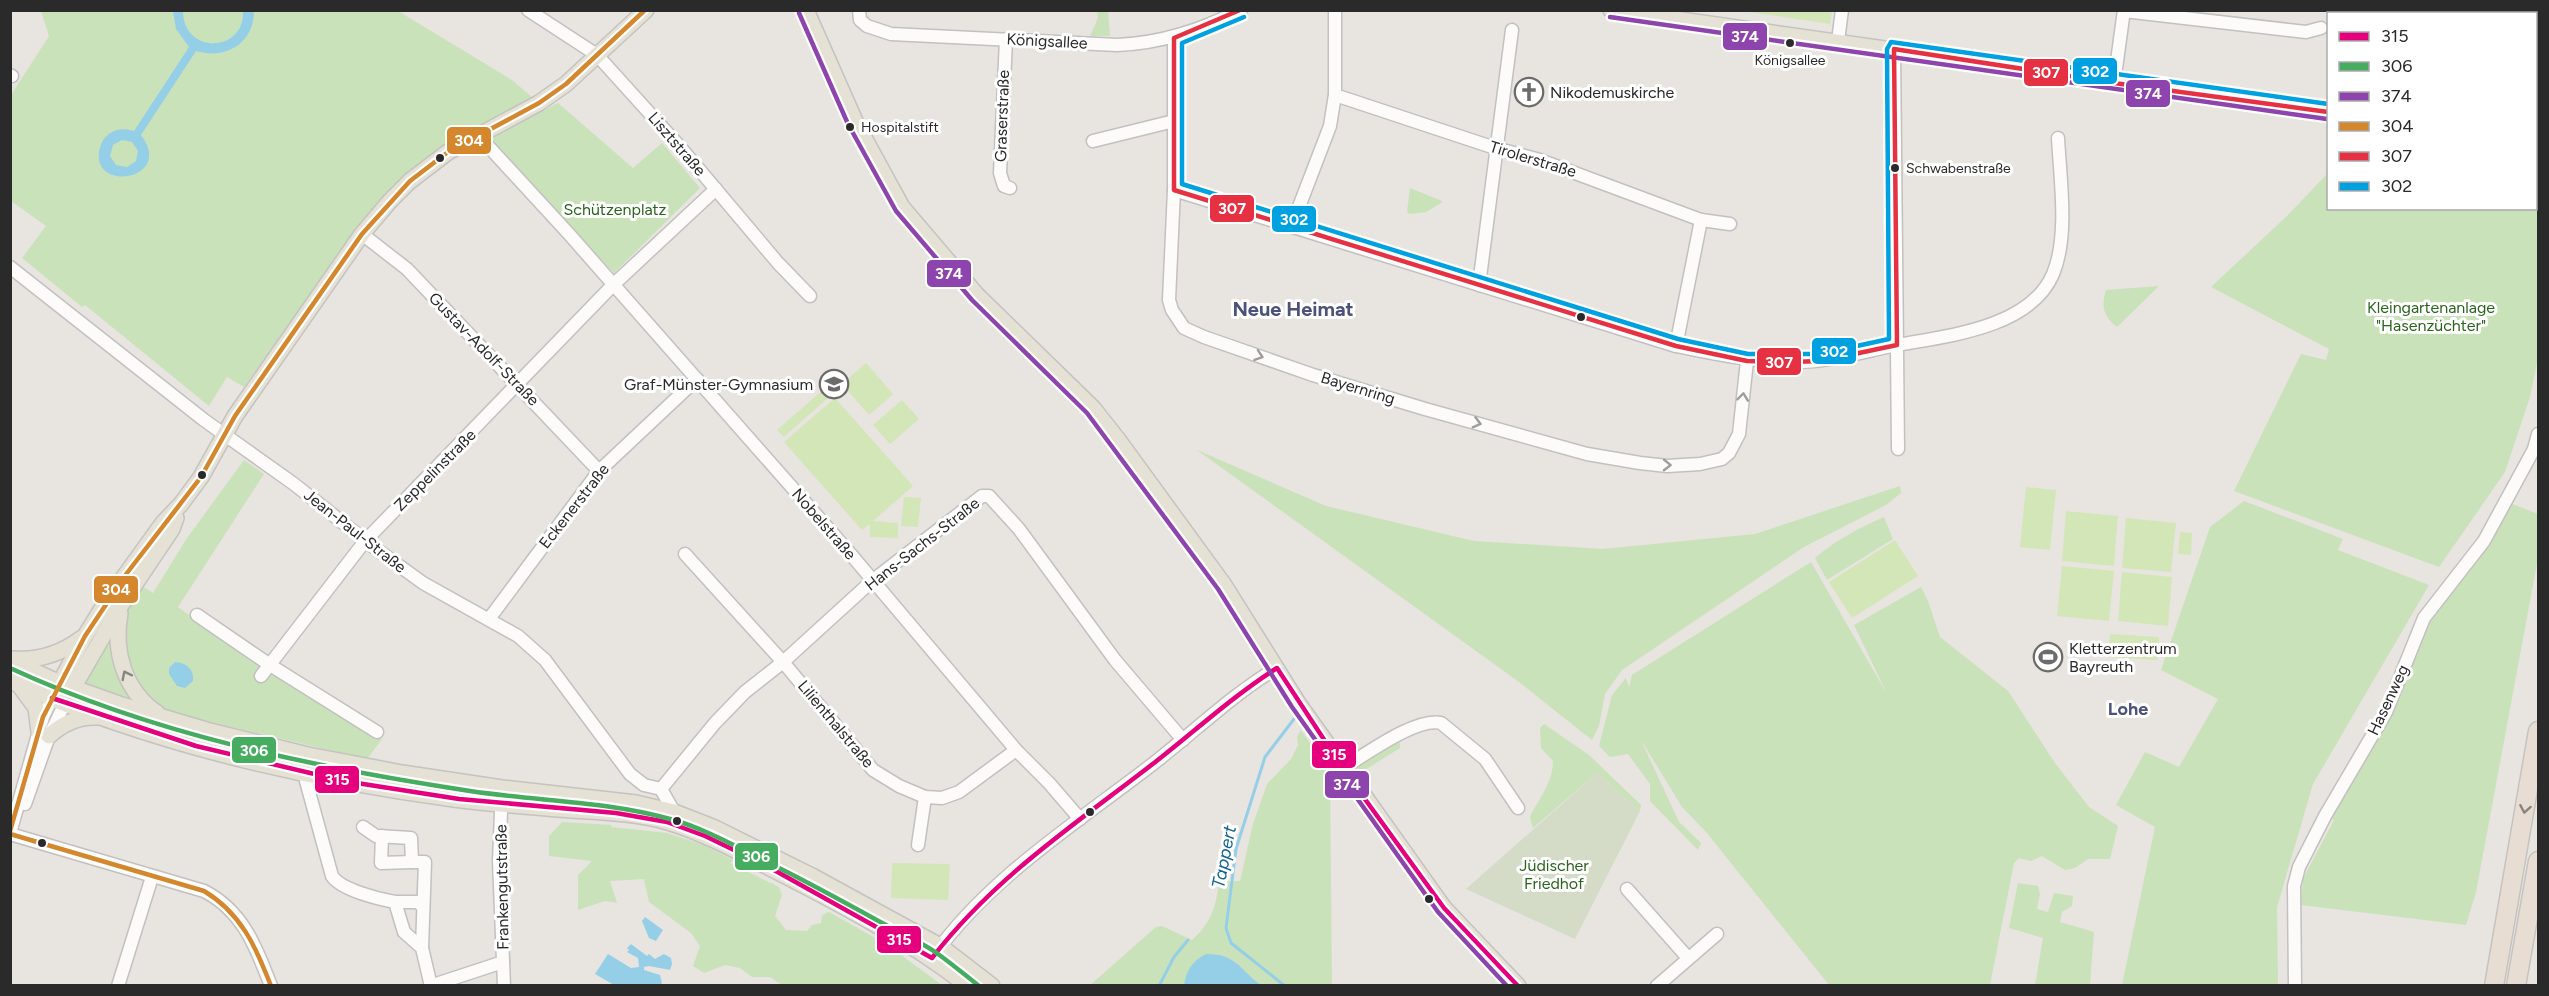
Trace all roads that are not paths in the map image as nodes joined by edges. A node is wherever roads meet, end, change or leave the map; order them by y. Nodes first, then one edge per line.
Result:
1 (528, 10) edge
2 (646, 10) edge
3 (806, 10) edge
4 (858, 10) edge
5 (1241, 10) edge
6 (1335, 10) edge
7 (1611, 10) edge
8 (1842, 10) edge
9 (2124, 11) edge
10 (2321, 28) dead end
11 (1512, 30) dead end
12 (1174, 38) junction
13 (1006, 39) junction
14 (1838, 41) junction
15 (1894, 49) junction
16 (597, 55) junction
17 (2114, 83) junction
18 (1335, 95) junction
19 (2327, 112) edge
20 (1174, 121) junction
21 (478, 135) junction
22 (2058, 138) dead end
23 (1093, 141) dead end
24 (1495, 148) junction
25 (1010, 188) dead end
26 (716, 189) junction
27 (1174, 190) junction
28 (1701, 220) junction
29 (1730, 224) dead end
30 (1292, 225) junction
31 (362, 234) junction
32 (10, 267) edge
33 (613, 285) junction
34 (1479, 285) junction
35 (810, 296) dead end
36 (1898, 345) junction
37 (1676, 346) junction
38 (1747, 361) junction
39 (697, 379) junction
40 (519, 385) junction
41 (224, 434) junction
42 (2538, 434) edge
43 (1898, 449) dead end
44 (599, 471) junction
45 (182, 504) junction
46 (365, 541) junction
47 (685, 554) dead end
48 (872, 581) junction
49 (121, 605) junction
50 (197, 615) dead end
51 (489, 619) junction
52 (85, 636) junction
53 (10, 660) edge
54 (783, 662) junction
55 (270, 665) junction
56 (1277, 668) junction
57 (261, 676) dead end
58 (15, 683) edge
59 (67, 685) junction
60 (58, 700) junction
61 (106, 718) junction
62 (165, 718) junction
63 (2538, 731) edge
64 (377, 732) dead end
65 (44, 734) junction
66 (1183, 740) junction
67 (1016, 750) junction
68 (1343, 768) junction
69 (306, 782) dead end
70 (502, 789) junction
71 (662, 789) junction
72 (925, 797) junction
73 (501, 805) junction
74 (1518, 808) dead end
75 (674, 812) junction
76 (1080, 819) junction
77 (363, 827) dead end
78 (10, 834) edge
79 (382, 836) junction
80 (918, 844) dead end
81 (2538, 861) edge
82 (412, 862) junction
83 (152, 878) junction
84 (1627, 889) dead end
85 (395, 902) junction
86 (423, 907) junction
87 (1717, 934) dead end
88 (422, 948) junction
89 (936, 952) junction
90 (1688, 958) junction
91 (503, 962) junction
92 (431, 985) edge
93 (118, 986) edge
94 (271, 986) edge
95 (504, 986) edge
96 (968, 986) edge
97 (992, 986) edge
98 (1518, 986) edge
99 (1657, 986) edge
100 (2295, 986) edge
101 (2494, 986) edge
102 (2516, 986) edge

1 - 16 street, Lisztstraße
2 - 16 main road
3 - 56 main road
4 - 13 street, Königsallee
5 - 12 street, Königsallee
6 - 18 street
7 - 14 main road
8 - 14 street
9 - 10 street
9 - 17 street
11 - 24 street
12 - 13 street, Königsallee
12 - 20 street, Bayernring
13 - 25 street, Graserstraße
14 - 15 main road
15 - 17 main road
15 - 36 street
16 - 21 main road
16 - 26 street, Lisztstraße
17 - 19 main road
18 - 24 street, Tirolerstraße
18 - 30 street
20 - 23 street
20 - 27 street, Bayernring
21 - 31 main road
21 - 33 street
22 - 36 street
24 - 28 street, Tirolerstraße
24 - 34 street
26 - 33 street
26 - 35 street, Lisztstraße
27 - 30 street
27 -> 38 street, Bayernring
28 - 29 street, Tirolerstraße
28 - 37 street
30 - 34 street
31 - 40 street, Gustav-Adolf-Straße
31 - 41 main road
32 - 41 street, Jean-Paul-Straße
33 - 39 street, Nobelstraße
33 - 40 street, Zeppelinstraße
34 - 37 street
36 - 38 street
36 - 43 street
37 - 38 street
39 - 44 street, Eckenerstraße
39 - 48 street, Nobelstraße
40 - 44 street, Gustav-Adolf-Straße
40 - 46 street, Zeppelinstraße
41 - 45 main road
41 - 46 street, Jean-Paul-Straße
42 - 100 street, Hasenweg
44 - 51 street, Eckenerstraße
45 - 49 main road
45 - 52 main road
46 - 51 street, Jean-Paul-Straße
46 - 55 street, Zeppelinstraße
47 - 54 street
48 - 54 street, Hans-Sachs-Straße
48 - 66 street, Hans-Sachs-Straße
48 - 67 street, Nobelstraße
49 - 59 main road
62 -> 49 main road
50 - 55 street
51 - 71 street, Jean-Paul-Straße
52 - 53 main road
52 - 59 main road
53 - 59 main road
54 - 71 street, Hans-Sachs-Straße
54 - 72 street, Lilienthalstraße
55 - 57 street, Zeppelinstraße
55 - 64 street
56 - 66 street
56 - 68 main road
58 - 60 main road
58 - 65 main road
59 - 60 main road
59 - 62 main road
60 - 61 main road
60 - 65 street
61 - 65 main road
61 - 73 main road
62 - 70 main road
63 -> 101 highway
65 - 78 street
66 - 76 street
67 - 72 street
67 - 76 street, Nobelstraße
68 - 74 street
68 - 98 main road
69 - 85 street
70 - 73 street, Frankengutstraße
70 - 75 main road
71 - 75 street
72 - 80 street
73 - 89 main road
73 - 91 street, Frankengutstraße
75 - 89 main road
76 - 89 street
77 - 79 street
78 - 83 street
79 - 82 street
79 - 82 street
81 - 102 highway
82 - 86 street
83 - 93 street
83 - 94 street
84 - 90 street
85 - 86 street
85 - 88 street
86 - 88 street
87 - 90 street
88 - 92 street
89 - 96 main road
89 - 97 main road
90 - 99 street
91 - 92 street
91 - 95 street, Frankengutstraße

